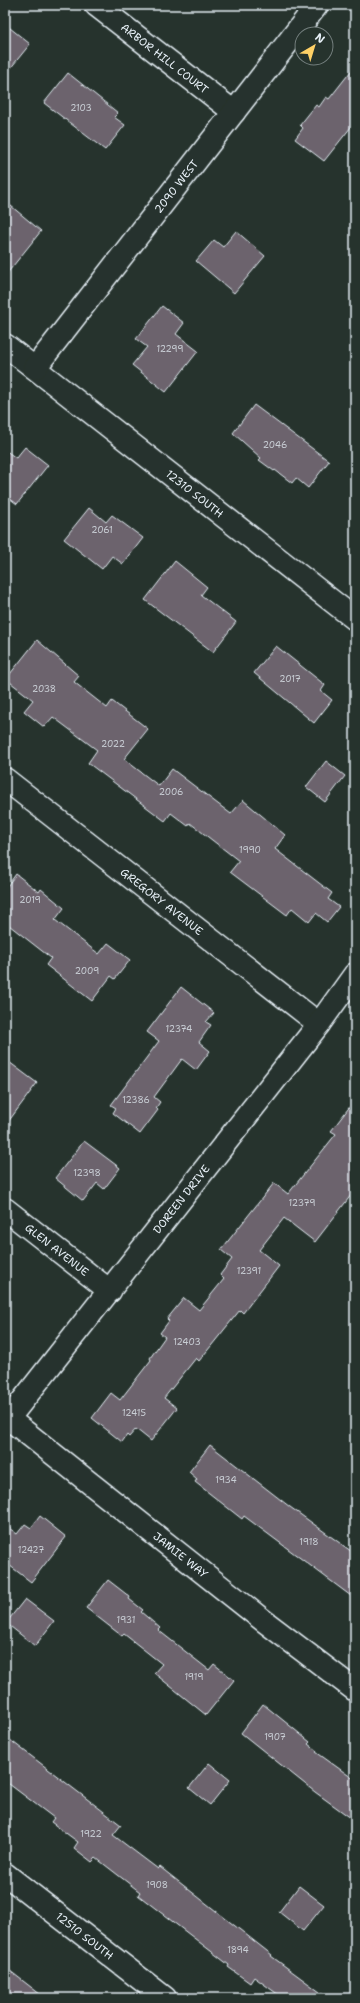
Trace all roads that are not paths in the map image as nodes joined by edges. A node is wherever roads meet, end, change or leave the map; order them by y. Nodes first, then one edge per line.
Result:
1 (96, 5) edge
2 (317, 5) edge
3 (234, 112) junction
4 (5, 345) edge
5 (34, 368) junction
6 (355, 619) edge
7 (5, 779) edge
8 (355, 974) edge
9 (319, 1024) junction
10 (5, 1209) edge
11 (110, 1290) junction
12 (7, 1421) edge
13 (355, 1690) edge
14 (5, 1874) edge
15 (165, 1998) edge

1 - 3 street, ARBOR HILL COURT
2 - 3 street, 2090 WEST
3 - 5 street, 2090 WEST
4 - 5 street, 12310 SOUTH
5 - 6 street, 12310 SOUTH
7 - 9 street, GREGORY AVENUE
8 - 9 street, DOREEN DRIVE
9 - 11 street, DOREEN DRIVE
10 - 11 street, GLEN AVENUE
11 - 12 street, DOREEN DRIVE
12 - 13 street, JAMIE WAY
14 - 15 street, 12510 SOUTH

